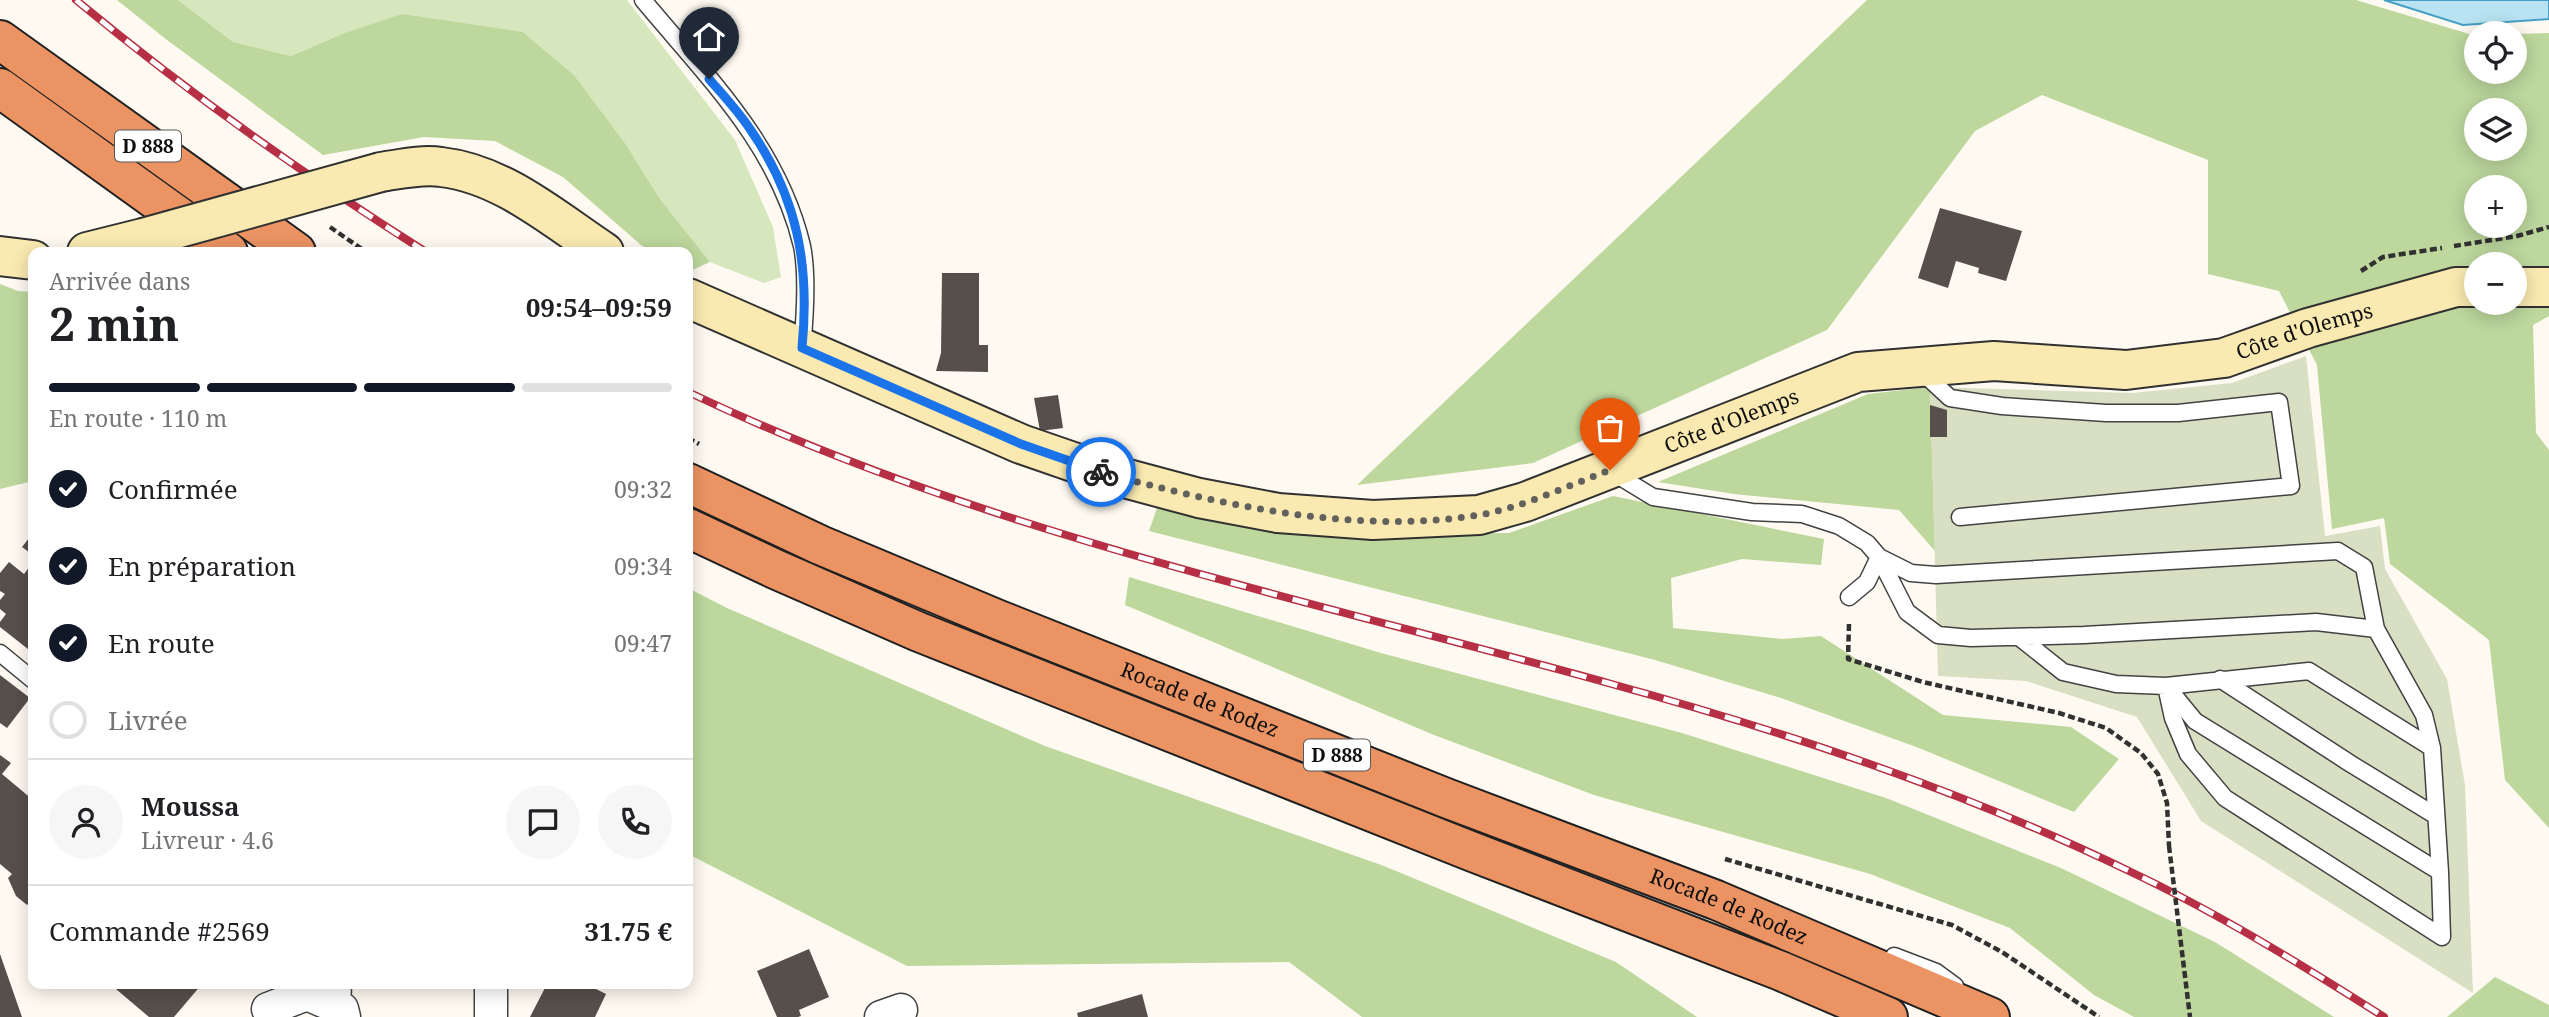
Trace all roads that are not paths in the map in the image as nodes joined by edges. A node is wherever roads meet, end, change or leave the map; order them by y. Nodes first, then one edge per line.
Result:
1 (643, 0) edge
2 (0, 40) edge
3 (0, 88) edge
4 (107, 247) edge
5 (221, 247) edge
6 (289, 247) edge
7 (597, 247) edge
8 (0, 256) edge
9 (28, 259) edge
10 (2464, 287) edge
11 (2527, 287) edge
12 (2549, 287) edge
13 (693, 300) edge
14 (802, 348) junction
15 (1917, 367) junction
16 (1610, 470) junction
17 (693, 485) edge
18 (1960, 517) dead end
19 (693, 530) edge
20 (1879, 557) junction
21 (1849, 597) road end
22 (2376, 629) junction
23 (2019, 637) junction
24 (0, 653) edge
25 (28, 676) edge
26 (2220, 679) junction
27 (2166, 686) junction
28 (2432, 748) junction
29 (2436, 816) junction
30 (2440, 872) junction
31 (1716, 901) junction
32 (1833, 932) dead end
33 (1884, 952) dead end
34 (1781, 971) junction
35 (491, 989) edge
36 (343, 1003) edge
37 (268, 1009) dead end
38 (491, 1017) edge
39 (1850, 1017) edge
40 (1888, 1017) edge
41 (1990, 1017) edge
42 (1997, 1017) edge

1 - 14 lane
2 - 6 highway, D 888
3 - 5 highway, D 888
4 - 7 street, bridge
8 - 9 street
10 - 15 street, Côte d'Olemps
11 - 12 street
13 - 14 street, Côte d'Olemps
14 - 16 street, Côte d'Olemps
15 - 16 street, Côte d'Olemps
15 - 18 lane
16 - 20 lane
17 - 31 highway, Rocade de Rodez / D 888
19 - 34 highway, Rocade de Rodez / D 888
20 - 21 lane
20 - 22 lane
20 - 23 lane
22 - 23 lane
22 - 28 lane
23 - 27 lane
24 - 25 lane
26 - 27 lane
26 - 28 lane
26 - 29 lane
27 - 30 lane
27 - 30 lane
28 - 29 lane
29 - 30 lane
31 - 32 lane
31 - 41 highway, Rocade de Rodez / D 888
33 - 42 lane
34 - 39 lane
34 - 40 highway, Rocade de Rodez / D 888
35 - 38 street
36 - 37 street

